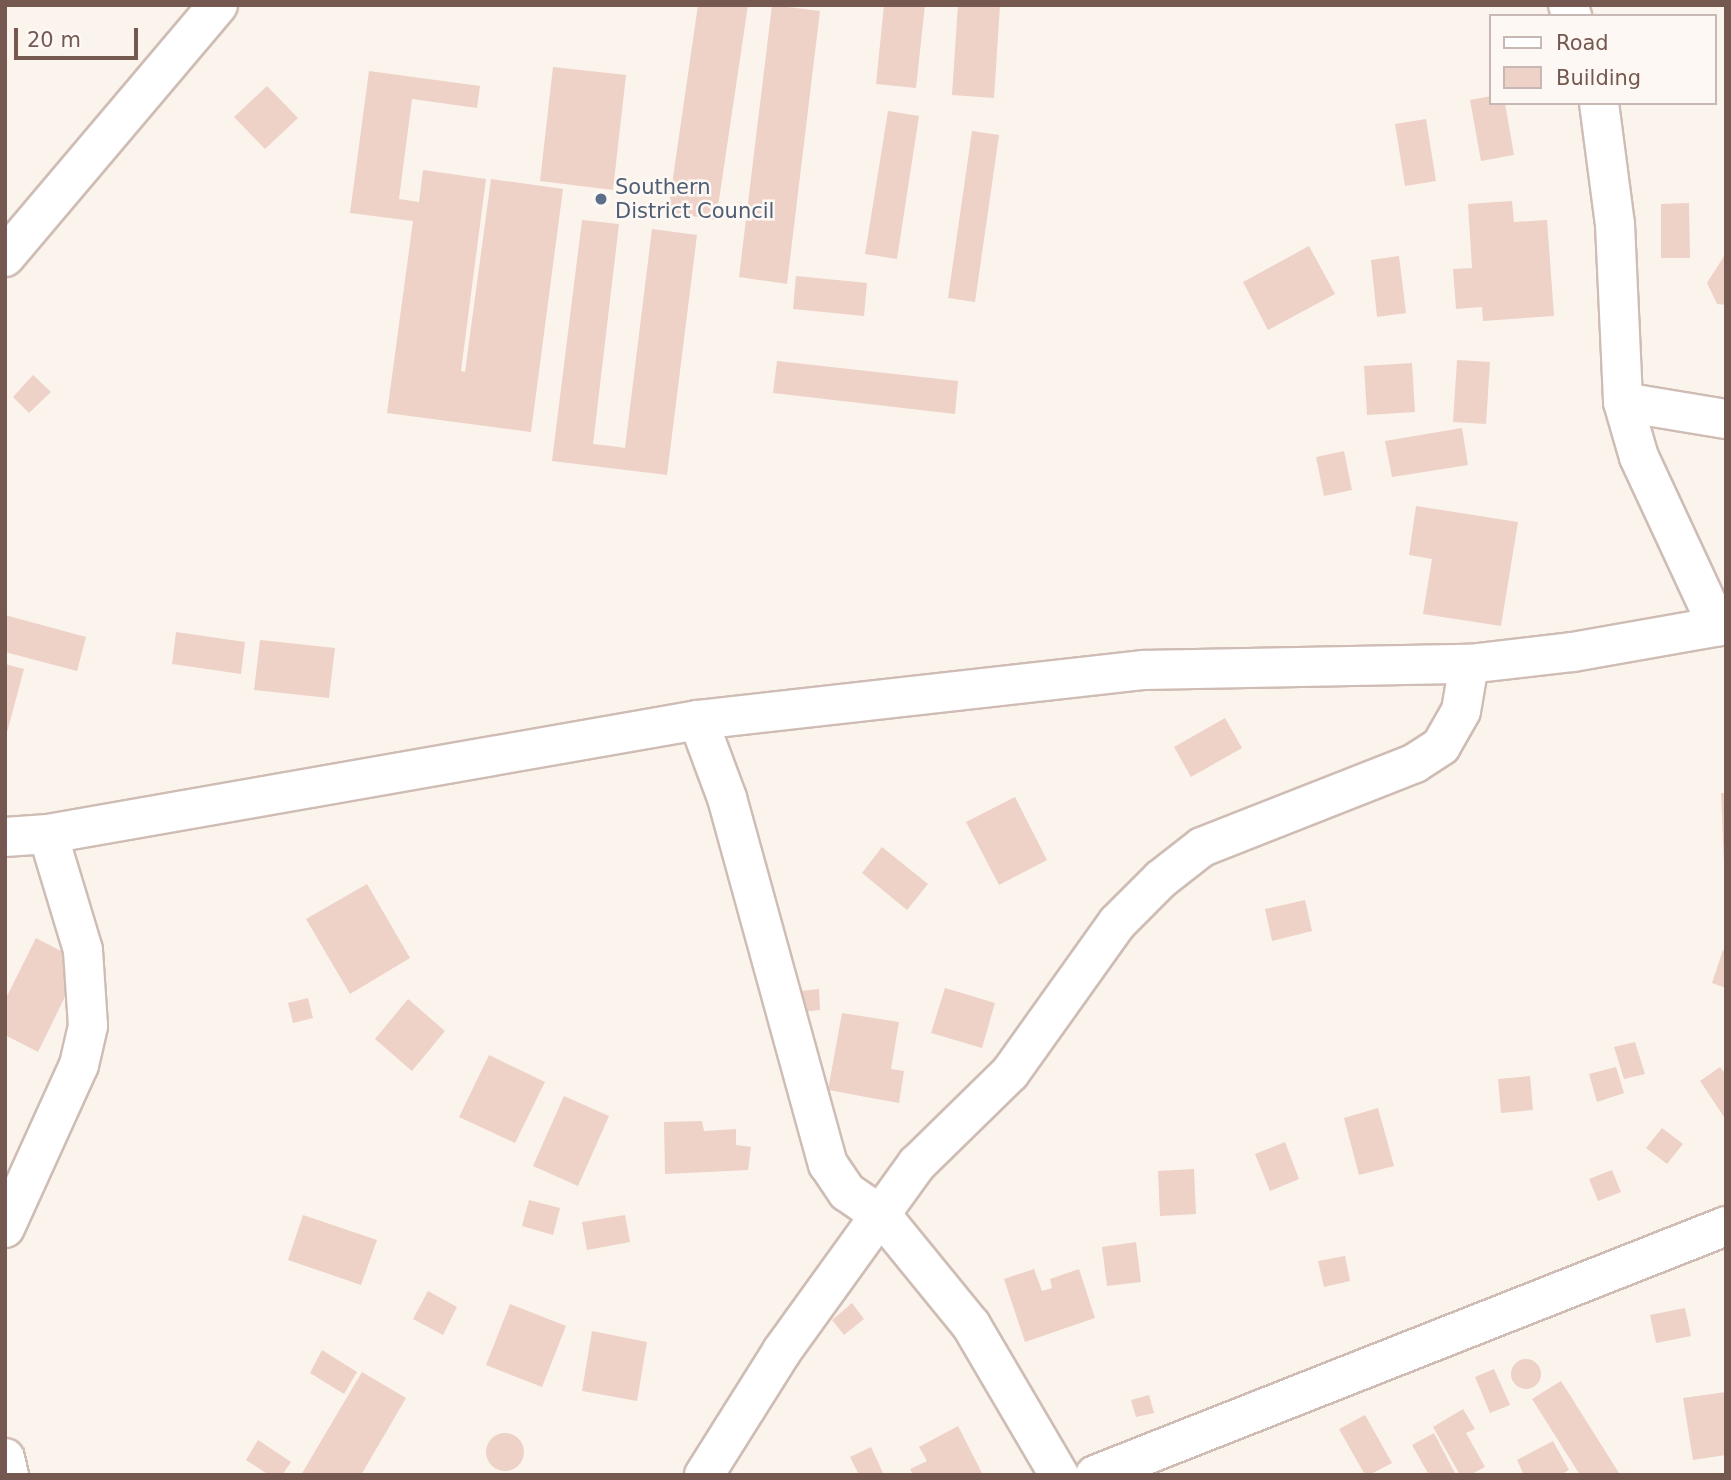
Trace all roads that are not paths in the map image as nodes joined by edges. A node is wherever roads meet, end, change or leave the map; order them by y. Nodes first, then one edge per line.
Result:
1 (218, 5) edge
2 (1599, 105) edge
3 (5, 257) edge
4 (1623, 402) junction
5 (1726, 419) edge
6 (1722, 626) edge
7 (1469, 664) junction
8 (698, 720) junction
9 (48, 834) junction
10 (5, 837) edge
11 (882, 1216) junction
12 (1726, 1226) edge
13 (5, 1228) edge
14 (5, 1458) edge
15 (9, 1475) edge
16 (704, 1475) edge
17 (1059, 1475) edge
18 (1095, 1475) edge

1 - 3 street
2 - 4 street
4 - 5 street
4 - 6 street
6 - 7 street
7 - 8 street
7 - 11 street
8 - 9 street
8 - 11 street
9 - 10 street
9 - 13 street
11 - 16 street
11 - 17 street
12 - 18 street
14 - 15 street

